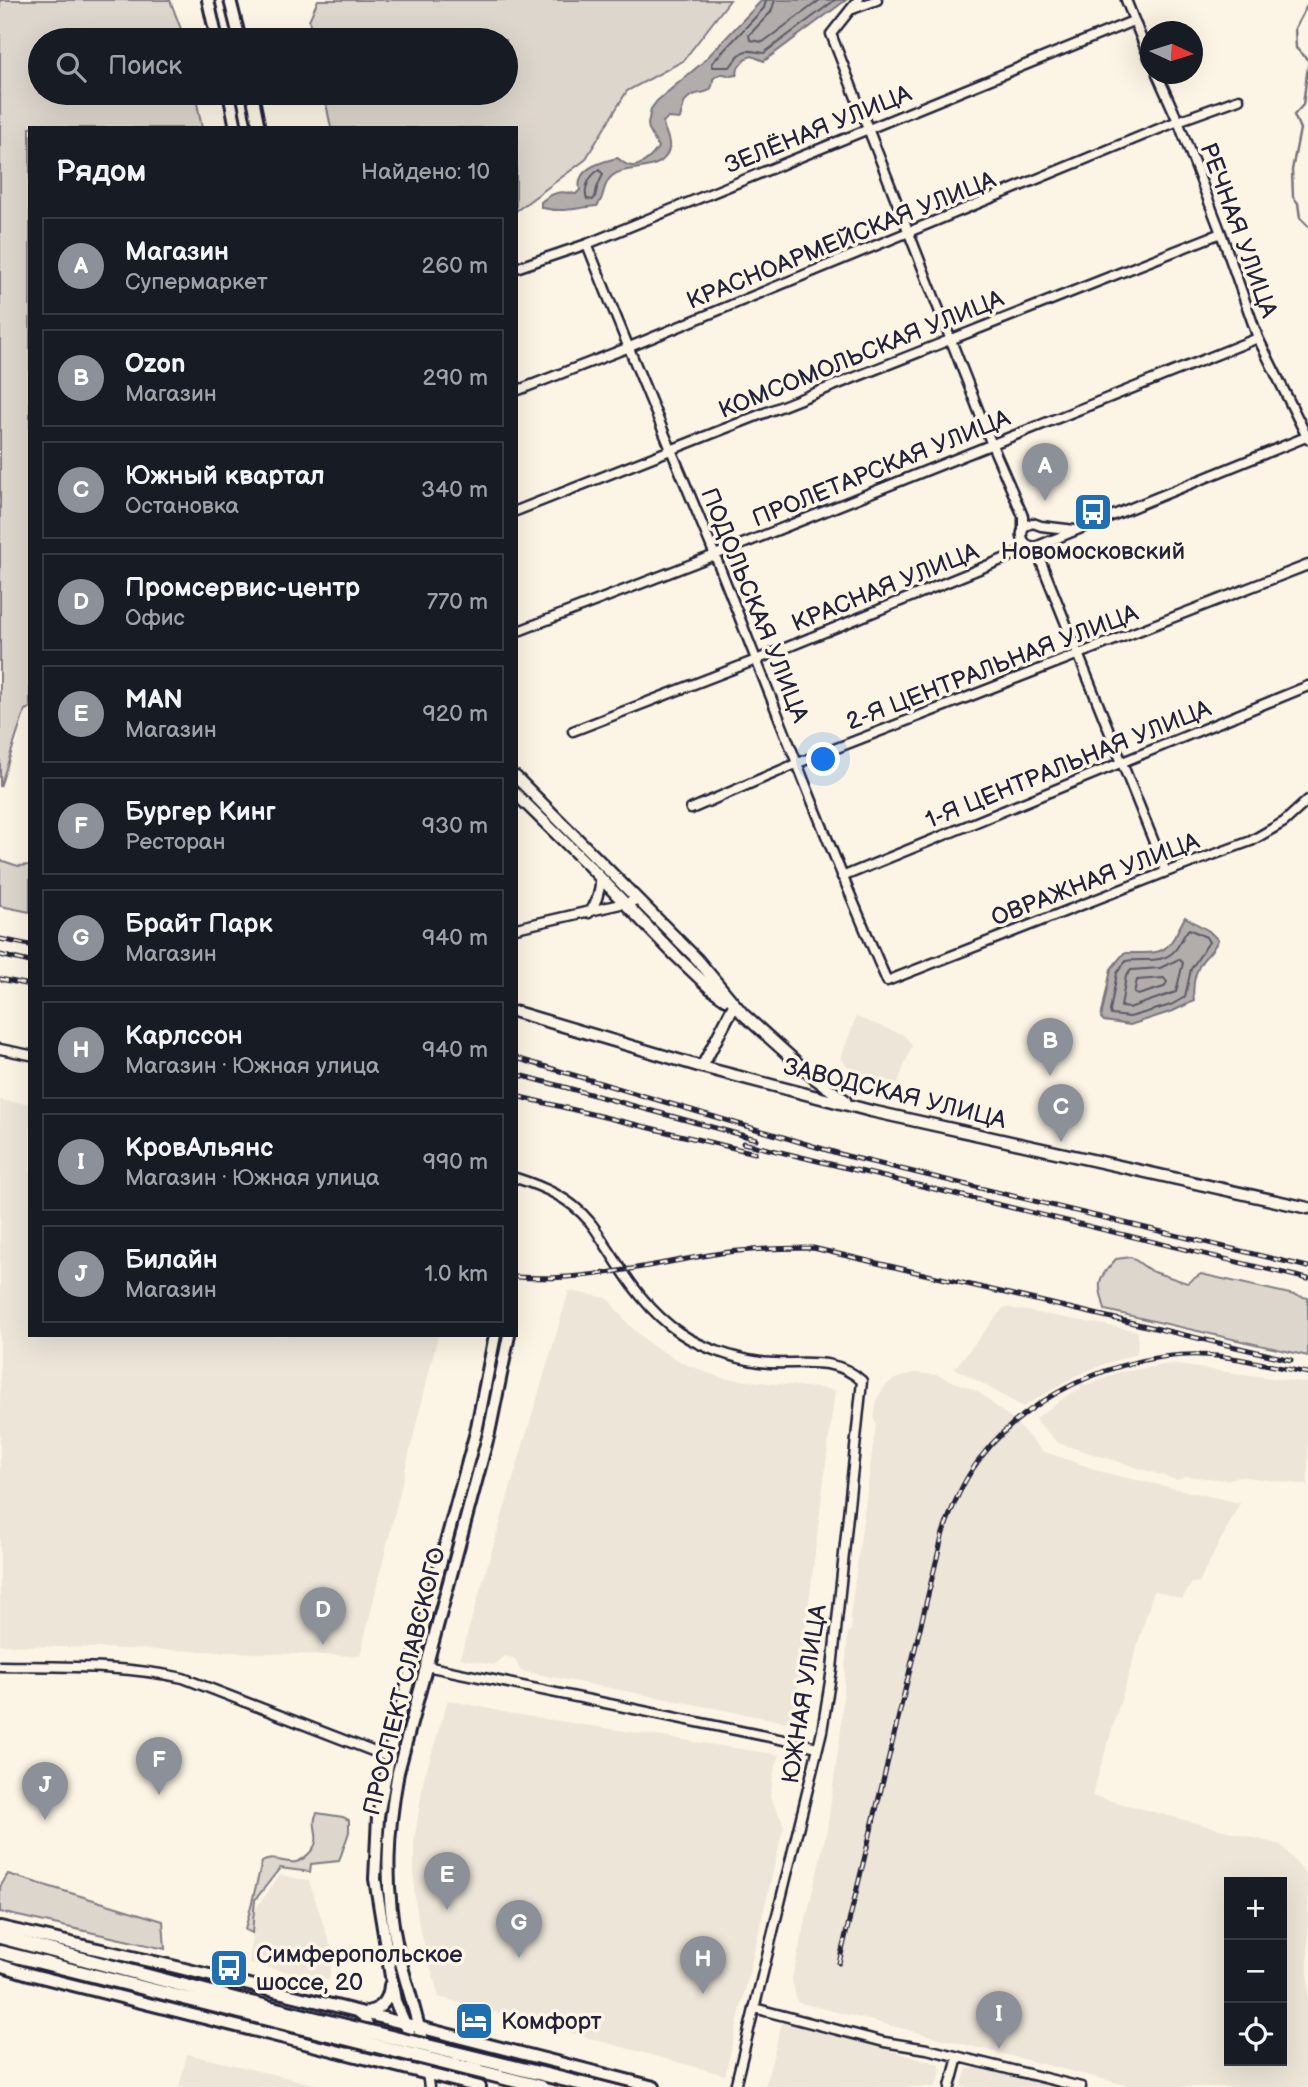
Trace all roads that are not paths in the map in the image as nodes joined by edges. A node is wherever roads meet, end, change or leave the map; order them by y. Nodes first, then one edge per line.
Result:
1 (208, 0) edge
2 (230, 0) edge
3 (858, 0) edge
4 (877, 0) edge
5 (1126, 0) edge
6 (848, 10) junction
7 (1133, 21) junction
8 (214, 28) edge
9 (237, 28) edge
10 (1140, 37) edge
11 (1161, 84) edge
12 (1239, 99) dead end
13 (231, 105) edge
14 (254, 105) edge
15 (1178, 121) junction
16 (236, 126) edge
17 (258, 126) edge
18 (869, 130) junction
19 (1221, 233) junction
20 (908, 234) junction
21 (587, 244) junction
22 (518, 267) edge
23 (1258, 338) junction
24 (951, 339) junction
25 (628, 348) junction
26 (518, 390) edge
27 (1307, 438) edge
28 (992, 444) junction
29 (671, 450) junction
30 (518, 510) edge
31 (1023, 516) junction
32 (1037, 525) junction
33 (1023, 530) junction
34 (1075, 530) junction
35 (1024, 542) junction
36 (1036, 546) junction
37 (1015, 554) junction
38 (715, 555) junction
39 (1308, 565) edge
40 (518, 631) edge
41 (1078, 655) junction
42 (756, 660) junction
43 (1308, 686) edge
44 (573, 731) dead end
45 (798, 763) junction
46 (1121, 764) junction
47 (518, 779) edge
48 (518, 796) edge
49 (1308, 800) edge
50 (691, 808) dead end
51 (1166, 872) junction
52 (600, 877) junction
53 (842, 877) junction
54 (638, 900) junction
55 (626, 904) junction
56 (589, 913) junction
57 (518, 928) edge
58 (887, 981) joint
59 (734, 1005) junction
60 (518, 1013) edge
61 (0, 1049) edge
62 (28, 1055) edge
63 (702, 1067) junction
64 (871, 1111) junction
65 (518, 1179) edge
66 (1308, 1208) edge
67 (495, 1337) edge
68 (509, 1337) edge
69 (0, 1666) edge
70 (426, 1666) junction
71 (818, 1747) junction
72 (388, 1757) junction
73 (0, 1927) edge
74 (0, 1937) edge
75 (0, 1952) edge
76 (0, 1965) edge
77 (391, 1975) junction
78 (233, 2005) junction
79 (754, 2008) junction
80 (357, 2011) junction
81 (404, 2023) junction
82 (420, 2027) junction
83 (482, 2043) junction
84 (342, 2054) junction
85 (441, 2055) junction
86 (958, 2057) junction
87 (427, 2074) junction
88 (476, 2086) edge
89 (429, 2087) edge
90 (541, 2087) edge
91 (595, 2087) edge
92 (654, 2087) edge
93 (735, 2087) edge
94 (950, 2087) edge
95 (1081, 2087) edge

1 - 8 main road
2 - 9 main road
3 - 6 street
4 - 6 street
5 - 7 street
6 - 18 street
7 - 10 street
7 - 18 street, ЗЕЛЁНАЯ УЛИЦА
11 - 15 street, РЕЧНАЯ УЛИЦА
12 - 15 street, КРАСНОАРМЕЙСКАЯ УЛИЦА
13 - 16 main road
14 - 17 main road
15 - 19 street, РЕЧНАЯ УЛИЦА
15 - 20 street, КРАСНОАРМЕЙСКАЯ УЛИЦА
18 - 20 street
18 - 21 street, ЗЕЛЁНАЯ УЛИЦА
19 - 23 street, РЕЧНАЯ УЛИЦА
19 - 24 street, КОМСОМОЛЬСКАЯ УЛИЦА
20 - 24 street
20 - 25 street, КРАСНОАРМЕЙСКАЯ УЛИЦА
21 - 22 street, ЗЕЛЁНАЯ УЛИЦА
21 - 25 street, ПОДОЛЬСКАЯ УЛИЦА
23 - 27 street, РЕЧНАЯ УЛИЦА
23 - 28 street, ПРОЛЕТАРСКАЯ УЛИЦА
24 - 28 street
24 - 29 street, КОМСОМОЛЬСКАЯ УЛИЦА
25 - 26 street, КРАСНОАРМЕЙСКАЯ УЛИЦА
25 - 29 street, ПОДОЛЬСКАЯ УЛИЦА
27 - 34 street, КРАСНАЯ УЛИЦА
28 - 31 street
28 - 38 street, ПРОЛЕТАРСКАЯ УЛИЦА
29 - 30 street, КОМСОМОЛЬСКАЯ УЛИЦА
29 - 38 street, ПОДОЛЬСКАЯ УЛИЦА
31 - 32 street
31 - 33 street
32 - 33 street
32 - 34 street, КРАСНАЯ УЛИЦА
32 - 36 street
33 - 35 street
34 - 36 street, КРАСНАЯ УЛИЦА
35 - 36 street
35 - 37 street, КРАСНАЯ УЛИЦА
36 - 37 street, КРАСНАЯ УЛИЦА
36 - 41 street
37 - 42 street, КРАСНАЯ УЛИЦА
38 - 40 street, ПРОЛЕТАРСКАЯ УЛИЦА
38 - 42 street, ПОДОЛЬСКАЯ УЛИЦА
39 - 41 street, 2-Я ЦЕНТРАЛЬНАЯ УЛИЦА
41 - 45 street, 2-Я ЦЕНТРАЛЬНАЯ УЛИЦА
41 - 46 street
42 - 44 street, КРАСНАЯ УЛИЦА
42 - 45 street, ПОДОЛЬСКАЯ УЛИЦА
43 - 46 street, 1-Я ЦЕНТРАЛЬНАЯ УЛИЦА
45 - 50 street, 2-Я ЦЕНТРАЛЬНАЯ УЛИЦА
45 - 53 street, ПОДОЛЬСКАЯ УЛИЦА
46 - 51 street
46 - 53 street, 1-Я ЦЕНТРАЛЬНАЯ УЛИЦА
47 - 54 street
48 - 52 street
49 - 51 street, ОВРАЖНАЯ УЛИЦА
51 - 58 street, ОВРАЖНАЯ УЛИЦА
52 - 55 street
52 - 56 street
53 - 58 street, ПОДОЛЬСКАЯ УЛИЦА
54 - 55 street
54 - 59 street
55 - 56 street
55 - 59 street
56 - 57 street
59 - 63 street
59 - 64 street
60 - 63 street, ЗАВОДСКАЯ УЛИЦА
61 - 62 street
63 - 64 street, ЗАВОДСКАЯ УЛИЦА
64 - 66 street, ЗАВОДСКАЯ УЛИЦА
65 - 71 street, ЮЖНАЯ УЛИЦА
67 - 72 main road, ПРОСПЕКТ СЛАВСКОГО
68 - 70 main road, ПРОСПЕКТ СЛАВСКОГО
69 - 72 street
70 - 71 street
70 - 82 main road, ПРОСПЕКТ СЛАВСКОГО
71 - 79 street, ЮЖНАЯ УЛИЦА
72 - 77 main road, ПРОСПЕКТ СЛАВСКОГО
73 - 80 main road
74 - 78 main road
75 - 78 main road
76 - 84 main road
77 - 80 main road
77 - 81 main road, ПРОСПЕКТ СЛАВСКОГО
78 - 85 main road, bridge
79 - 86 street
79 - 93 street, ЮЖНАЯ УЛИЦА
80 - 81 main road
80 - 84 street
81 - 82 main road
81 - 87 main road, ПРОСПЕКТ СЛАВСКОГО
82 - 83 main road
82 - 87 main road, ПРОСПЕКТ СЛАВСКОГО
83 - 88 street
83 - 92 main road
84 - 87 main road
85 - 90 main road, bridge
85 - 91 main road, bridge
86 - 94 street
86 - 95 street
87 - 88 main road
87 - 89 street

